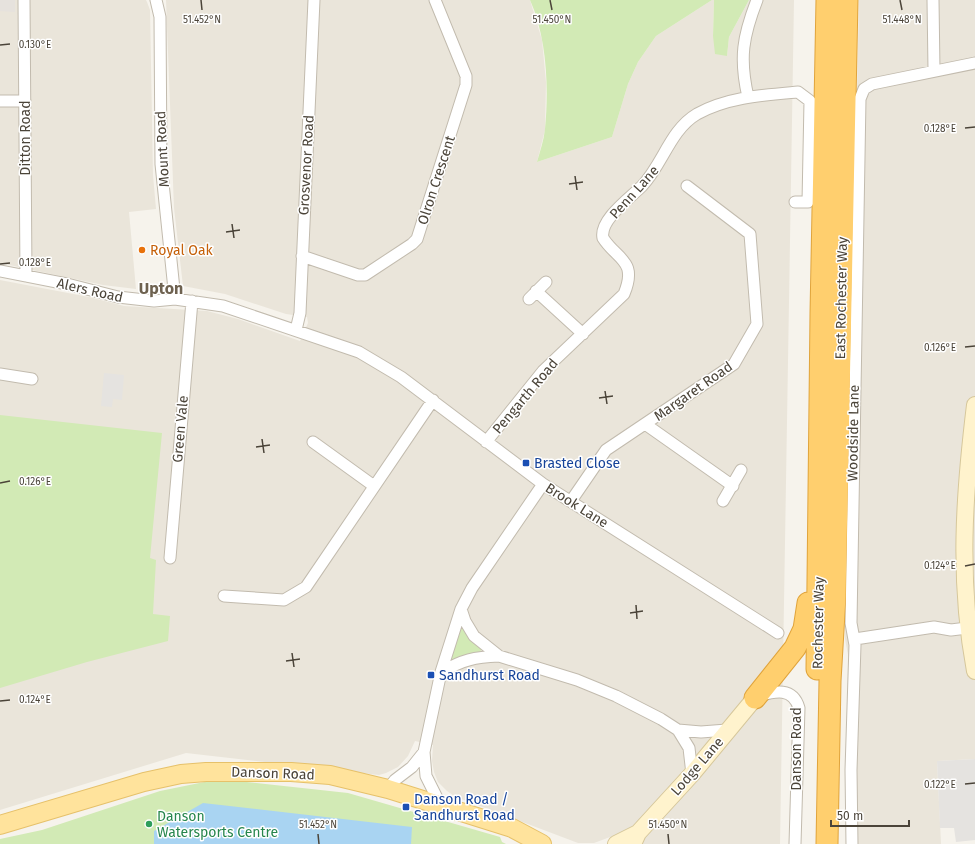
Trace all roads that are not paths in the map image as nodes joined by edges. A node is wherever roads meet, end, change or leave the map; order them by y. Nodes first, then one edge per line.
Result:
1 (24, 0) edge
2 (156, 0) edge
3 (314, 0) edge
4 (435, 0) edge
5 (757, 0) edge
6 (827, 0) edge
7 (847, 0) edge
8 (933, 0) edge
9 (975, 63) edge
10 (934, 70) junction
11 (748, 97) junction
12 (0, 101) edge
13 (25, 101) junction
14 (687, 186) dead end
15 (795, 202) dead end
16 (302, 256) junction
17 (0, 271) edge
18 (26, 276) junction
19 (628, 279) joint
20 (546, 282) dead end
21 (175, 299) junction
22 (192, 301) junction
23 (296, 330) junction
24 (583, 334) junction
25 (0, 374) edge
26 (32, 379) dead end
27 (433, 400) junction
28 (821, 402) junction
29 (975, 405) edge
30 (645, 424) junction
31 (313, 442) dead end
32 (486, 442) junction
33 (741, 470) dead end
34 (543, 484) junction
35 (374, 486) junction
36 (734, 486) junction
37 (571, 501) junction
38 (723, 501) dead end
39 (170, 558) dead end
40 (224, 596) dead end
41 (834, 596) junction
42 (461, 608) junction
43 (970, 632) edge
44 (778, 634) dead end
45 (855, 639) junction
46 (499, 656) junction
47 (975, 670) edge
48 (441, 672) junction
49 (755, 698) junction
50 (678, 730) junction
51 (727, 730) junction
52 (424, 752) junction
53 (692, 774) junction
54 (388, 789) junction
55 (441, 806) junction
56 (0, 825) edge
57 (636, 838) edge
58 (542, 844) edge
59 (616, 844) edge
60 (795, 844) edge
61 (813, 844) edge
62 (826, 844) edge
63 (839, 844) edge
64 (852, 844) edge

1 - 13 street, Ditton Road
2 - 21 street, Mount Road
3 - 16 street, Grosvenor Road
4 - 16 street, Olron Crescent
5 - 11 street
6 - 28 highway, East Rochester Way
7 - 41 highway, East Rochester Way
8 - 10 street
9 - 10 street, Woodside Lane
10 - 45 street, Woodside Lane
11 - 15 street, Penn Lane
11 - 19 street, Penn Lane
12 - 13 street
13 - 18 street, Ditton Road
14 - 30 street, Margaret Road
16 - 23 street, Grosvenor Road
17 - 18 street, Alers Road
18 - 21 street, Alers Road
19 - 24 street, Pengarth Road
20 - 24 street
21 - 22 street, Alers Road
22 - 23 street, Alers Road
22 - 39 street, Green Vale
23 - 27 street, Brook Lane
24 - 32 street, Pengarth Road
25 - 26 street
27 - 32 street, Brook Lane
27 - 35 street
28 - 49 highway
28 - 61 highway, Rochester Way
29 - 43 main road
30 - 36 street
30 - 37 street, Margaret Road
31 - 35 street
32 - 34 street, Brook Lane
33 - 36 street
34 - 37 street, Brook Lane
34 - 42 street
35 - 40 street
36 - 38 street
37 - 44 street, Brook Lane
41 - 62 highway, Rochester Way
41 - 63 highway
42 - 46 street
42 - 48 street
43 - 45 street
43 - 47 main road
45 - 64 street, Woodside Lane
46 - 48 street
46 - 50 street
48 - 52 street
49 - 51 main road, Lodge Lane
49 - 60 street, Danson Road
50 - 51 street
50 - 53 street
51 - 53 main road, Lodge Lane
52 - 54 street
52 - 55 street
53 - 57 main road, Lodge Lane
54 - 55 main road, Danson Road
54 - 56 main road, Danson Road
55 - 58 main road, Danson Road
57 - 59 main road, Lodge Lane

